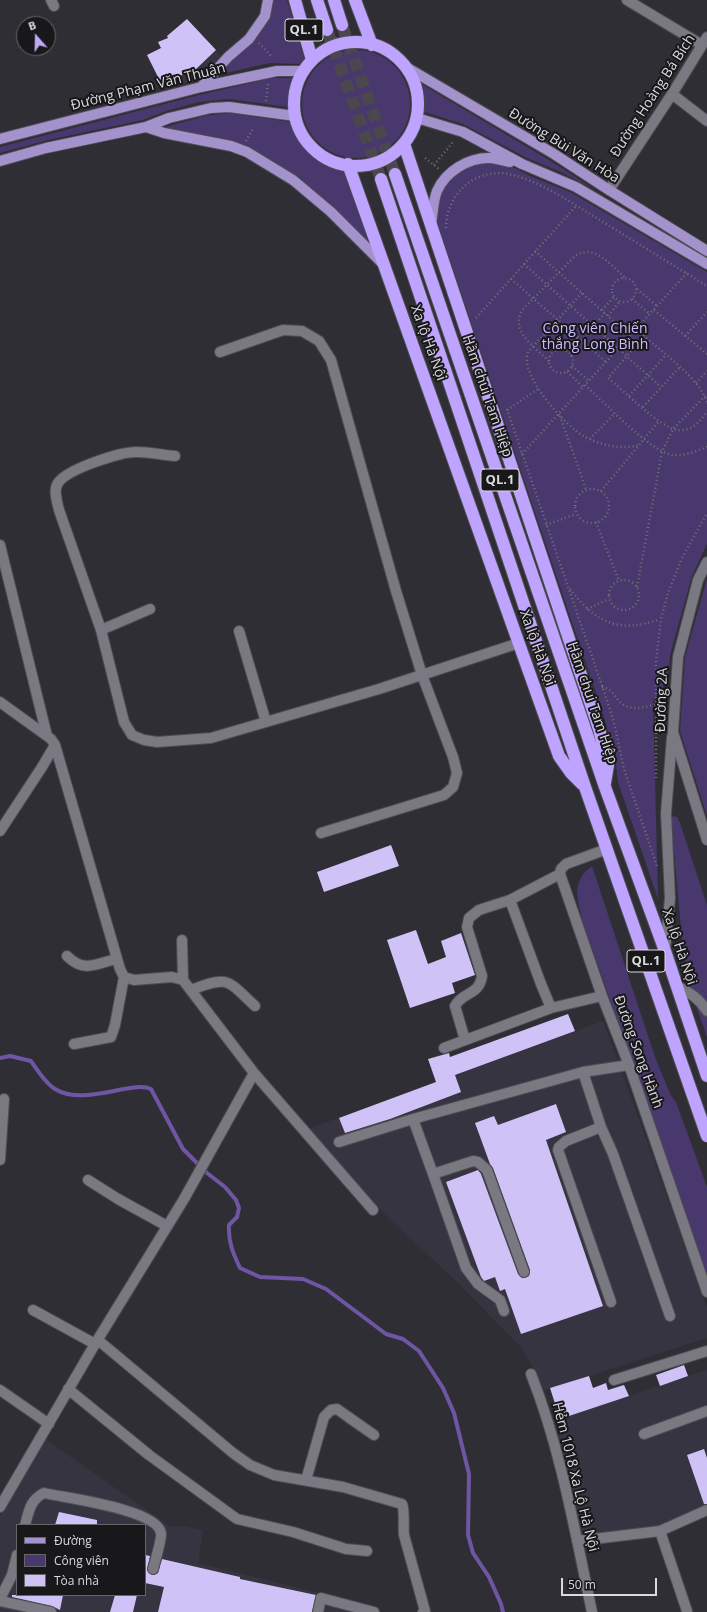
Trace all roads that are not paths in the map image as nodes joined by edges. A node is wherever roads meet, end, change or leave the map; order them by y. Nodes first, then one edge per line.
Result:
1 (268, 0) edge
2 (295, 0) edge
3 (317, 0) edge
4 (334, 0) edge
5 (355, 0) edge
6 (627, 0) edge
7 (342, 25) tunnel mouth
8 (327, 30) tunnel mouth
9 (704, 41) edge
10 (372, 45) junction
11 (312, 60) junction
12 (406, 67) junction
13 (303, 71) junction
14 (200, 87) junction
15 (672, 94) junction
16 (295, 116) junction
17 (416, 118) junction
18 (707, 121) edge
19 (146, 127) junction
20 (0, 139) edge
21 (404, 144) junction
22 (0, 161) edge
23 (348, 164) junction
24 (522, 164) junction
25 (395, 174) tunnel mouth
26 (381, 179) tunnel mouth
27 (609, 190) junction
28 (601, 202) junction
29 (431, 224) junction
30 (707, 251) edge
31 (384, 264) junction
32 (707, 264) edge
33 (220, 352) dead end
34 (175, 456) dead end
35 (0, 545) edge
36 (707, 562) edge
37 (150, 609) dead end
38 (101, 630) junction
39 (239, 631) dead end
40 (519, 643) junction
41 (422, 675) junction
42 (0, 702) edge
43 (266, 722) junction
44 (673, 732) junction
45 (47, 736) junction
46 (54, 746) junction
47 (584, 787) junction
48 (605, 787) junction
49 (0, 831) edge
50 (321, 832) dead end
51 (707, 840) edge
52 (607, 849) junction
53 (560, 874) junction
54 (510, 900) junction
55 (182, 940) dead end
56 (665, 951) junction
57 (67, 956) dead end
58 (116, 959) junction
59 (124, 977) junction
60 (181, 979) junction
61 (677, 986) junction
62 (191, 990) junction
63 (602, 996) junction
64 (256, 1006) dead end
65 (551, 1008) junction
66 (707, 1011) edge
67 (464, 1040) junction
68 (74, 1044) dead end
69 (444, 1048) dead end
70 (629, 1065) junction
71 (583, 1072) junction
72 (254, 1073) junction
73 (707, 1076) edge
74 (4, 1100) dead end
75 (412, 1119) junction
76 (601, 1127) junction
77 (707, 1136) edge
78 (340, 1142) dead end
79 (0, 1160) edge
80 (433, 1174) junction
81 (88, 1180) dead end
82 (373, 1210) dead end
83 (167, 1226) junction
84 (524, 1272) dead end
85 (707, 1292) edge
86 (610, 1302) dead end
87 (33, 1310) dead end
88 (504, 1311) dead end
89 (670, 1316) dead end
90 (96, 1342) junction
91 (707, 1351) edge
92 (531, 1374) dead end
93 (614, 1380) dead end
94 (68, 1389) junction
95 (0, 1390) edge
96 (707, 1411) edge
97 (348, 1417) dead end
98 (49, 1424) junction
99 (644, 1434) dead end
100 (306, 1480) junction
101 (0, 1507) edge
102 (707, 1510) edge
103 (25, 1524) edge
104 (660, 1531) junction
105 (578, 1541) junction
106 (367, 1551) dead end
107 (16, 1559) edge
108 (153, 1569) dead end
109 (0, 1600) edge
110 (51, 1612) edge
111 (318, 1612) edge
112 (374, 1612) edge
113 (424, 1612) edge
114 (592, 1612) edge
115 (685, 1612) edge

1 - 14 main road
2 - 11 highway, QL.1
3 - 8 highway, QL.1
4 - 7 highway, QL.1
5 - 10 highway
6 - 9 street
9 - 15 street, Đường Hoàng Bá Bích
10 - 11 highway
10 - 12 highway
11 - 13 highway
12 - 17 highway
12 - 27 main road, Đường Bùi Văn Hòa
13 - 14 main road, Đường Phạm Văn Thuận
13 - 16 highway
14 - 20 main road, Đường Phạm Văn Thuận
15 - 18 street
15 - 27 street, Đường Hoàng Bá Bích
16 - 19 main road
16 - 23 highway
17 - 21 highway
17 - 24 main road, Đường Bùi Văn Hòa
19 - 22 main road
19 - 31 main road
21 - 23 highway
21 - 29 highway, Xa lộ Hà Nội / QL.1
23 - 31 highway, Xa lộ Hà Nội / QL.1
24 - 28 main road, Đường Bùi Văn Hòa
24 - 29 main road
25 - 48 highway, Hầm chui Tam Hiệp / QL.1
26 - 47 highway, QL.1
27 - 28 main road
27 - 30 main road, Đường Bùi Văn Hòa
28 - 32 main road, Đường Bùi Văn Hòa
29 - 48 highway, Xa lộ Hà Nội / QL.1
31 - 40 highway, Xa lộ Hà Nội / QL.1
33 - 41 street
34 - 38 street
35 - 45 street
36 - 44 street, Đường 2A
37 - 38 street
38 - 43 street
39 - 43 street
40 - 41 street
40 - 47 highway, Xa lộ Hà Nội / QL.1
41 - 43 street
41 - 50 street
42 - 45 street
44 - 51 street, Đường 2A
44 - 56 street
45 - 46 street
46 - 49 street
46 - 58 street
47 - 52 highway, Xa lộ Hà Nội / QL.1
48 - 56 highway, Xa lộ Hà Nội / QL.1
52 - 53 street
52 - 77 highway, Xa lộ Hà Nội / QL.1
53 - 54 street
53 - 63 street, Đường Song Hành
54 - 65 street
54 - 67 street
55 - 60 street
56 - 61 highway, Xa lộ Hà Nội / QL.1
57 - 58 street
58 - 59 street
59 - 60 street
59 - 68 street
60 - 62 street
61 - 66 street
61 - 73 highway, Xa lộ Hà Nội / QL.1
62 - 64 street
62 - 72 street
63 - 65 street
63 - 70 street, Đường Song Hành
65 - 67 street
67 - 69 street
70 - 71 street
70 - 85 street, Đường Song Hành
71 - 75 street
71 - 76 street
72 - 82 street
72 - 83 street
74 - 79 street
75 - 78 street
75 - 80 street
76 - 86 street
76 - 89 street
80 - 84 street
80 - 88 street
81 - 83 street
83 - 90 street
87 - 90 street
90 - 94 street
90 - 100 street
91 - 93 street
92 - 105 street, Hẻm 1018 Xa Lộ Hà Nội
94 - 98 street
94 - 106 street
95 - 98 street
96 - 99 street
97 - 100 street
98 - 101 street
100 - 113 street
102 - 104 street
103 - 108 street
104 - 105 street
104 - 115 street
105 - 114 street, Hẻm 1018 Xa Lộ Hà Nội
107 - 109 street
109 - 110 street
111 - 112 street

